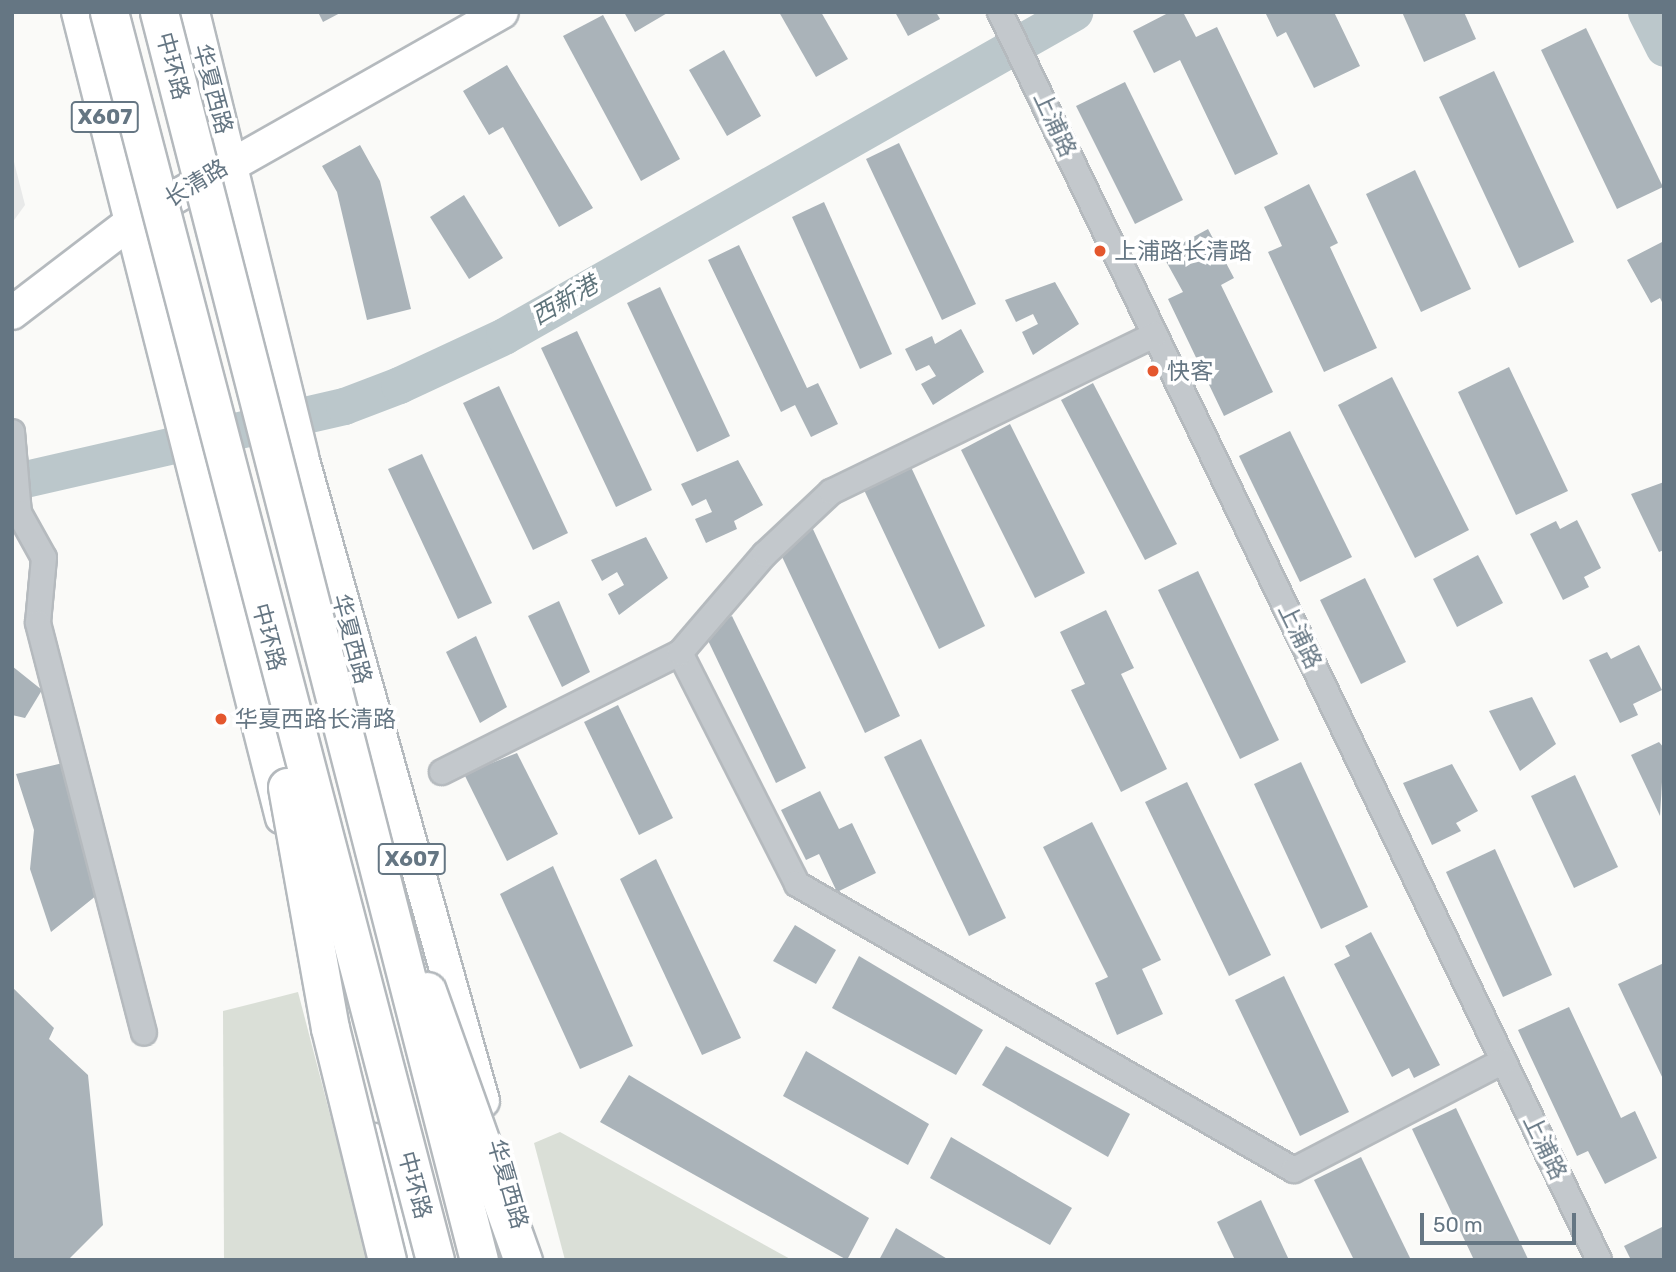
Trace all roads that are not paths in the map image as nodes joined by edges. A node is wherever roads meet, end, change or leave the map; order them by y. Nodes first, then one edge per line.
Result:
1 (78, 12) edge
2 (110, 12) edge
3 (159, 12) edge
4 (193, 12) edge
5 (502, 12) edge
6 (1002, 16) edge
7 (232, 161) junction
8 (131, 222) junction
9 (12, 313) edge
10 (1156, 335) junction
11 (15, 443) edge
12 (259, 599) junction
13 (680, 653) junction
14 (442, 772) dead end
15 (385, 895) junction
16 (144, 1033) dead end
17 (1503, 1061) junction
18 (387, 1260) edge
19 (409, 1260) edge
20 (435, 1260) edge
21 (479, 1260) edge
22 (523, 1260) edge
23 (530, 1260) edge
24 (1599, 1260) edge

1 - 8 main road, X607
2 - 12 highway, 中环路, bridge
3 - 15 highway, 中环路, bridge
4 - 7 main road, 华夏西路 / X607
5 - 7 main road, 长清路
6 - 10 street, 上浦路
7 - 8 main road, 长清路
7 - 23 main road, 华夏西路 / X607
8 - 9 main road, 长清路
8 - 19 main road, X607
10 - 13 street
10 - 17 street, 上浦路
11 - 16 street
12 - 18 highway, bridge
12 - 20 highway, 中环路, bridge
13 - 14 street
13 - 17 street
15 - 21 highway, 中环路, bridge
15 - 22 highway, bridge
17 - 24 street, 上浦路

